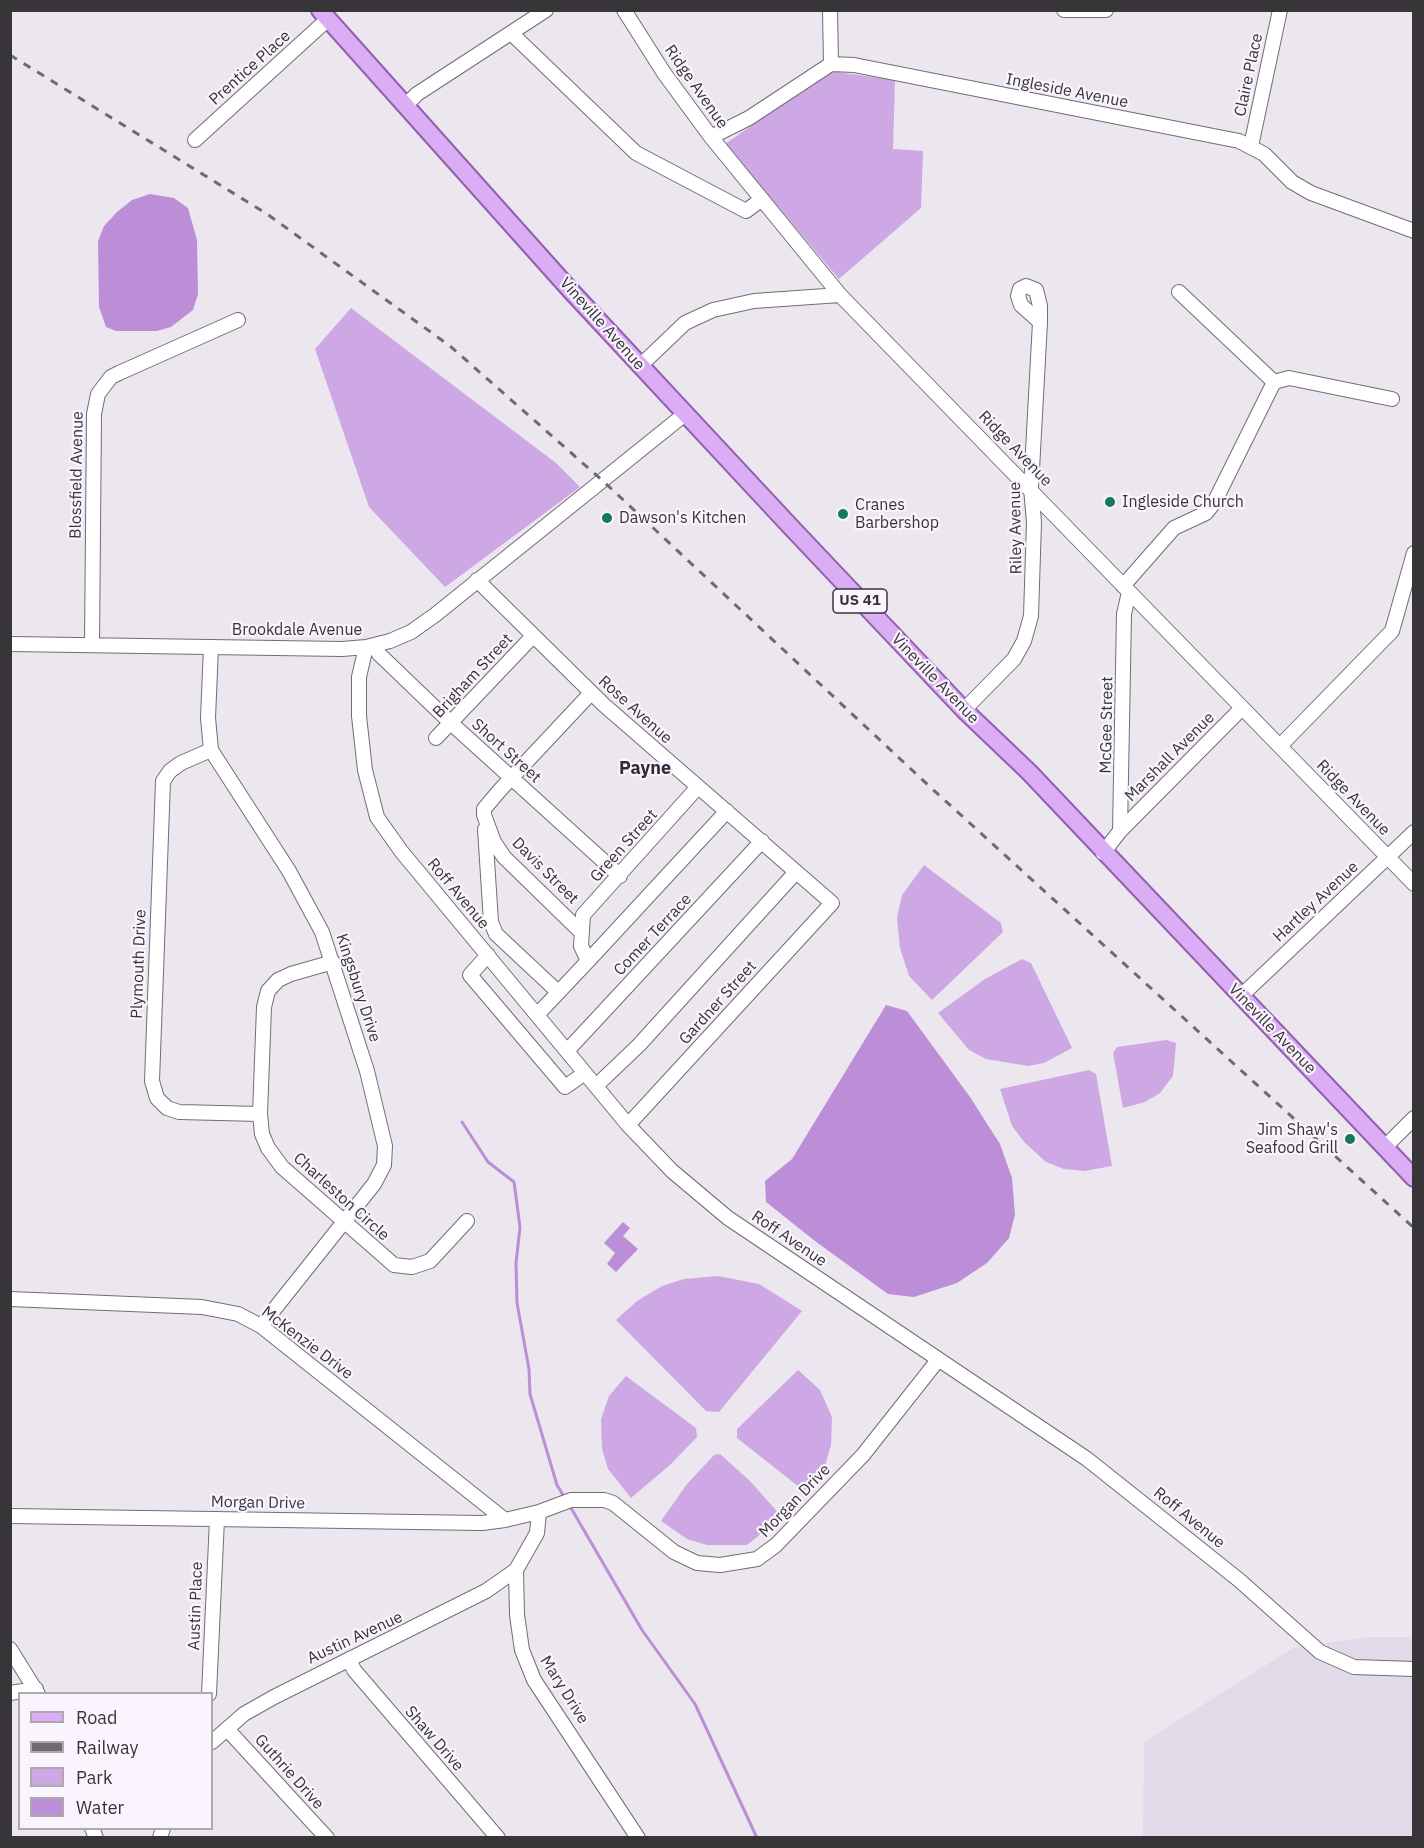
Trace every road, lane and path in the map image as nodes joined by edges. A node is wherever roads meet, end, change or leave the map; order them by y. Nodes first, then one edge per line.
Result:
1 (546, 10) edge
2 (624, 10) edge
3 (830, 10) edge
4 (1064, 10) edge
5 (1106, 10) edge
6 (1280, 10) edge
7 (324, 15) edge
8 (511, 33) junction
9 (831, 64) junction
10 (406, 105) junction
11 (711, 137) junction
12 (195, 140) dead end
13 (1251, 146) junction
14 (762, 199) junction
15 (1413, 231) edge
16 (1179, 292) dead end
17 (840, 295) junction
18 (238, 320) dead end
19 (1040, 322) dead end
20 (640, 366) junction
21 (1274, 382) junction
22 (1392, 399) dead end
23 (685, 414) junction
24 (1031, 488) junction
25 (1413, 556) edge
26 (477, 580) junction
27 (1126, 589) junction
28 (533, 636) junction
29 (10, 644) edge
30 (92, 645) junction
31 (370, 646) junction
32 (211, 647) junction
33 (591, 693) junction
34 (1242, 708) junction
35 (963, 710) junction
36 (452, 724) junction
37 (436, 738) dead end
38 (1280, 746) junction
39 (212, 750) junction
40 (512, 779) junction
41 (697, 788) junction
42 (727, 811) junction
43 (484, 815) junction
44 (1120, 831) junction
45 (1413, 832) edge
46 (762, 841) junction
47 (1103, 853) junction
48 (1388, 858) junction
49 (796, 872) junction
50 (620, 876) junction
51 (1413, 884) edge
52 (832, 903) joint
53 (581, 932) junction
54 (488, 955) junction
55 (588, 961) junction
56 (333, 962) junction
57 (558, 992) junction
58 (1241, 996) junction
59 (537, 1015) junction
60 (567, 1051) junction
61 (585, 1073) junction
62 (596, 1086) junction
63 (260, 1114) junction
64 (1413, 1118) edge
65 (628, 1125) junction
66 (1385, 1147) junction
67 (1413, 1178) edge
68 (467, 1221) dead end
69 (344, 1222) junction
70 (10, 1299) edge
71 (261, 1326) junction
72 (938, 1360) junction
73 (539, 1512) junction
74 (10, 1516) edge
75 (217, 1519) junction
76 (504, 1520) junction
77 (516, 1569) junction
78 (10, 1649) edge
79 (349, 1659) junction
80 (1413, 1669) edge
81 (37, 1691) edge
82 (209, 1692) edge
83 (227, 1729) junction
84 (213, 1741) edge
85 (327, 1838) edge
86 (498, 1838) edge
87 (638, 1838) edge

1 - 8 street
2 - 11 street, Ridge Avenue
3 - 9 street
4 - 5 street
6 - 13 street, Claire Place
7 - 10 main road, Vineville Avenue / US 41
7 - 12 street, Prentice Place
8 - 10 street
8 - 14 street
9 - 11 street
9 - 13 street, Ingleside Avenue
10 - 20 main road, Vineville Avenue / US 41
11 - 14 street, Ridge Avenue
13 - 15 street, Ingleside Avenue
14 - 17 street, Ridge Avenue
16 - 21 street
17 - 20 street
17 - 24 street, Ridge Avenue
18 - 30 street, Blossfield Avenue
19 - 24 street, Riley Avenue
20 - 23 main road, Vineville Avenue / US 41
21 - 22 street
21 - 27 street
23 - 26 street, Brookdale Avenue
23 - 35 main road, Vineville Avenue / US 41
24 - 27 street, Ridge Avenue
24 - 35 street, Riley Avenue
25 - 38 street
26 - 28 street, Rose Avenue
26 - 31 street, Brookdale Avenue
27 - 34 street, Ridge Avenue
27 - 44 street, McGee Street
28 - 33 street, Rose Avenue
28 - 36 street, Brigham Street
29 - 30 street, Brookdale Avenue
30 - 32 street, Brookdale Avenue
31 - 32 street, Brookdale Avenue
31 - 36 street, Short Street
31 - 54 street, Roff Avenue
32 - 39 street, Kingsbury Drive
33 - 40 street
33 - 41 street, Rose Avenue
34 - 38 street, Ridge Avenue
34 - 44 street, Marshall Avenue
35 - 47 main road, Vineville Avenue / US 41
36 - 37 street, Brigham Street
36 - 40 street, Short Street
38 - 48 street, Ridge Avenue
39 - 56 street, Kingsbury Drive
39 - 63 street, Plymouth Drive
40 - 43 street
40 - 50 street, Short Street
41 - 42 street, Rose Avenue
41 - 50 street, Green Street
42 - 46 street, Rose Avenue
42 - 55 street
43 - 53 street, Davis Street
43 - 57 street
44 - 47 street
45 - 48 street, Hartley Avenue
46 - 49 street, Rose Avenue
46 - 60 street, Comer Terrace
47 - 58 main road, Vineville Avenue / US 41
48 - 51 street, Ridge Avenue
48 - 58 street, Hartley Avenue
49 - 52 street, Rose Avenue
49 - 62 street
50 - 53 street, Green Street
52 - 65 street, Gardner Street
53 - 55 street
54 - 59 street, Roff Avenue
54 - 61 street
55 - 57 street
56 - 63 street, Charleston Circle
56 - 69 street, Kingsbury Drive
57 - 59 street
58 - 66 main road, Vineville Avenue / US 41
59 - 60 street, Roff Avenue
60 - 61 street, Roff Avenue
61 - 62 street, Roff Avenue
62 - 65 street, Roff Avenue
63 - 69 street, Charleston Circle
64 - 66 street
65 - 72 street, Roff Avenue
66 - 67 main road, Vineville Avenue / US 41
68 - 69 street, Charleston Circle
69 - 71 street, Kingsbury Drive
70 - 71 street, McKenzie Drive
71 - 76 street, McKenzie Drive
72 - 73 street, Morgan Drive
72 - 80 street, Roff Avenue
73 - 76 street
73 - 77 street
74 - 75 street, Morgan Drive
75 - 76 street, Morgan Drive
75 - 82 street, Austin Place
77 - 79 street, Austin Avenue
77 - 87 street, Mary Drive
78 - 81 street
79 - 83 street, Austin Avenue
79 - 86 street, Shaw Drive
83 - 84 street, Austin Avenue
83 - 85 street, Guthrie Drive

